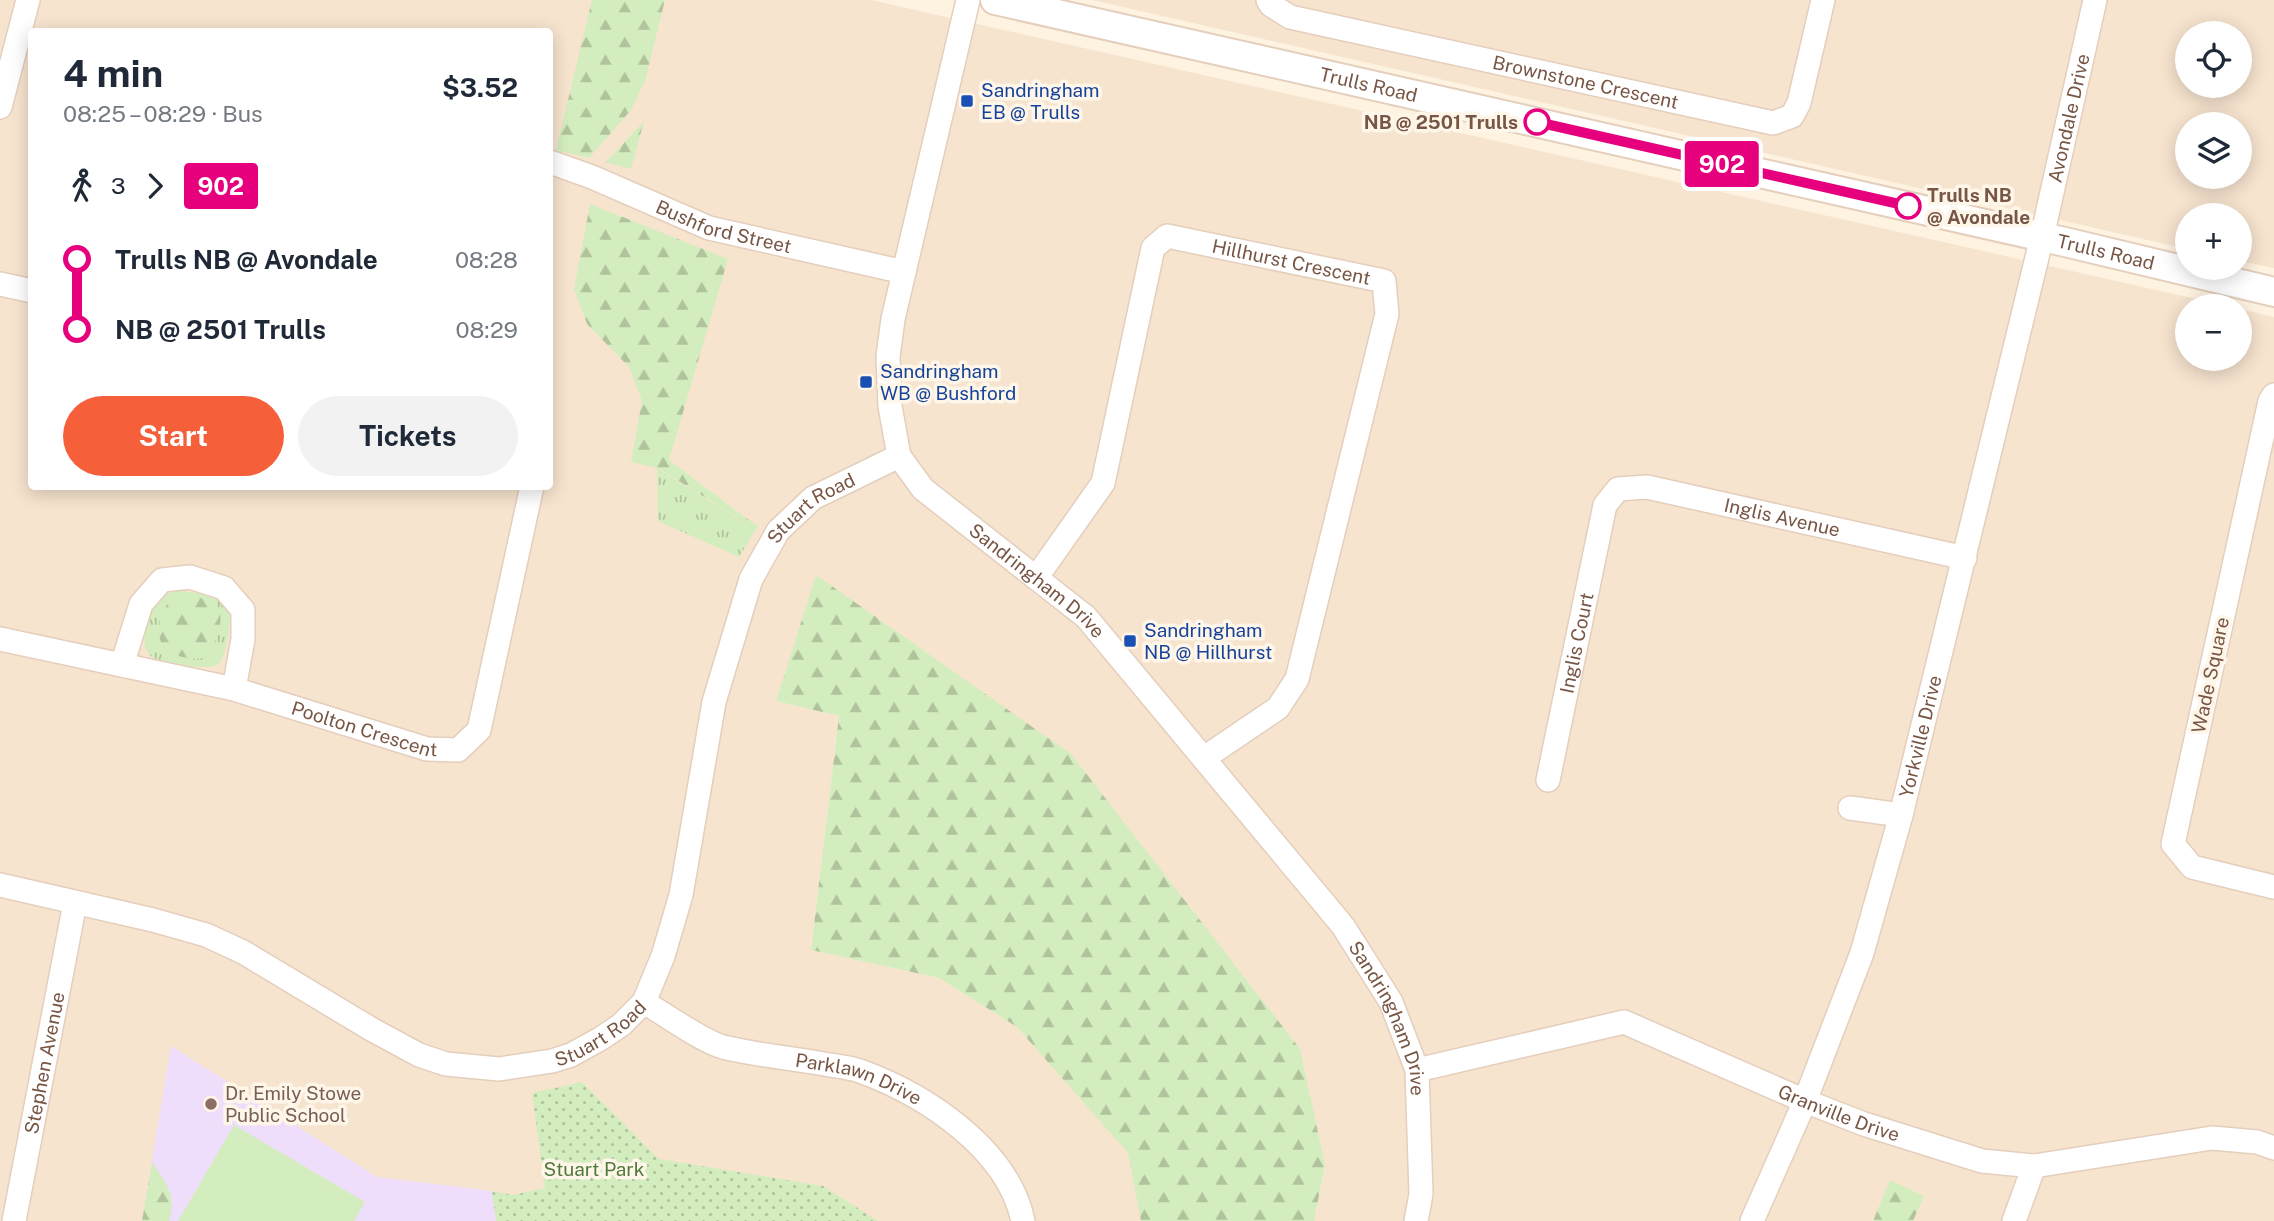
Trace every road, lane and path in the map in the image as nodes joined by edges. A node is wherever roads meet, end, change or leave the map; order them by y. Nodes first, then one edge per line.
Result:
1 (28, 0) edge
2 (968, 0) edge
3 (995, 0) edge
4 (1268, 0) edge
5 (1823, 0) edge
6 (2095, 0) edge
7 (16, 44) edge
8 (0, 107) edge
9 (553, 163) edge
10 (2042, 237) junction
11 (904, 272) junction
12 (0, 284) edge
13 (28, 290) edge
14 (2274, 292) edge
15 (2274, 395) edge
16 (899, 456) junction
17 (531, 490) edge
18 (1605, 505) joint
19 (1965, 558) junction
20 (1036, 578) junction
21 (0, 639) edge
22 (122, 665) junction
23 (234, 689) junction
24 (1204, 758) junction
25 (1548, 779) dead end
26 (1850, 808) dead end
27 (1901, 815) junction
28 (0, 885) edge
29 (2274, 887) edge
30 (75, 903) junction
31 (644, 1002) junction
32 (1417, 1070) junction
33 (1805, 1101) junction
34 (2274, 1148) edge
35 (2034, 1166) junction
36 (14, 1221) edge
37 (1023, 1221) edge
38 (1416, 1221) edge
39 (1752, 1221) edge
40 (2014, 1221) edge

1 - 7 street
2 - 11 street, Sandringham Drive
3 - 10 street, Trulls Road
4 - 5 street, Brownstone Crescent
6 - 10 street, Avondale Drive
7 - 8 street
9 - 11 street, Bushford Street
10 - 14 street, Trulls Road
10 - 19 street, Yorkville Drive
11 - 16 street, Sandringham Drive
12 - 13 street
15 - 29 street, Wade Square
16 - 20 street, Sandringham Drive
16 - 31 street, Stuart Road
17 - 23 street, Poolton Crescent
18 - 19 street, Inglis Avenue
18 - 25 street, Inglis Court
19 - 27 street, Yorkville Drive
20 - 24 street, Sandringham Drive
20 - 24 street, Hillhurst Crescent
21 - 22 street, Poolton Crescent
22 - 23 street, Poolton Crescent
22 - 23 street
24 - 32 street, Sandringham Drive
26 - 27 street
27 - 33 street, Yorkville Drive
28 - 30 street, Stuart Road
30 - 31 street, Stuart Road
30 - 36 street, Stephen Avenue
31 - 37 street, Parklawn Drive
32 - 33 street, Granville Drive
32 - 38 street, Sandringham Drive
33 - 35 street, Granville Drive
33 - 39 street, Yorkville Drive
34 - 35 street, Granville Drive
35 - 40 street

